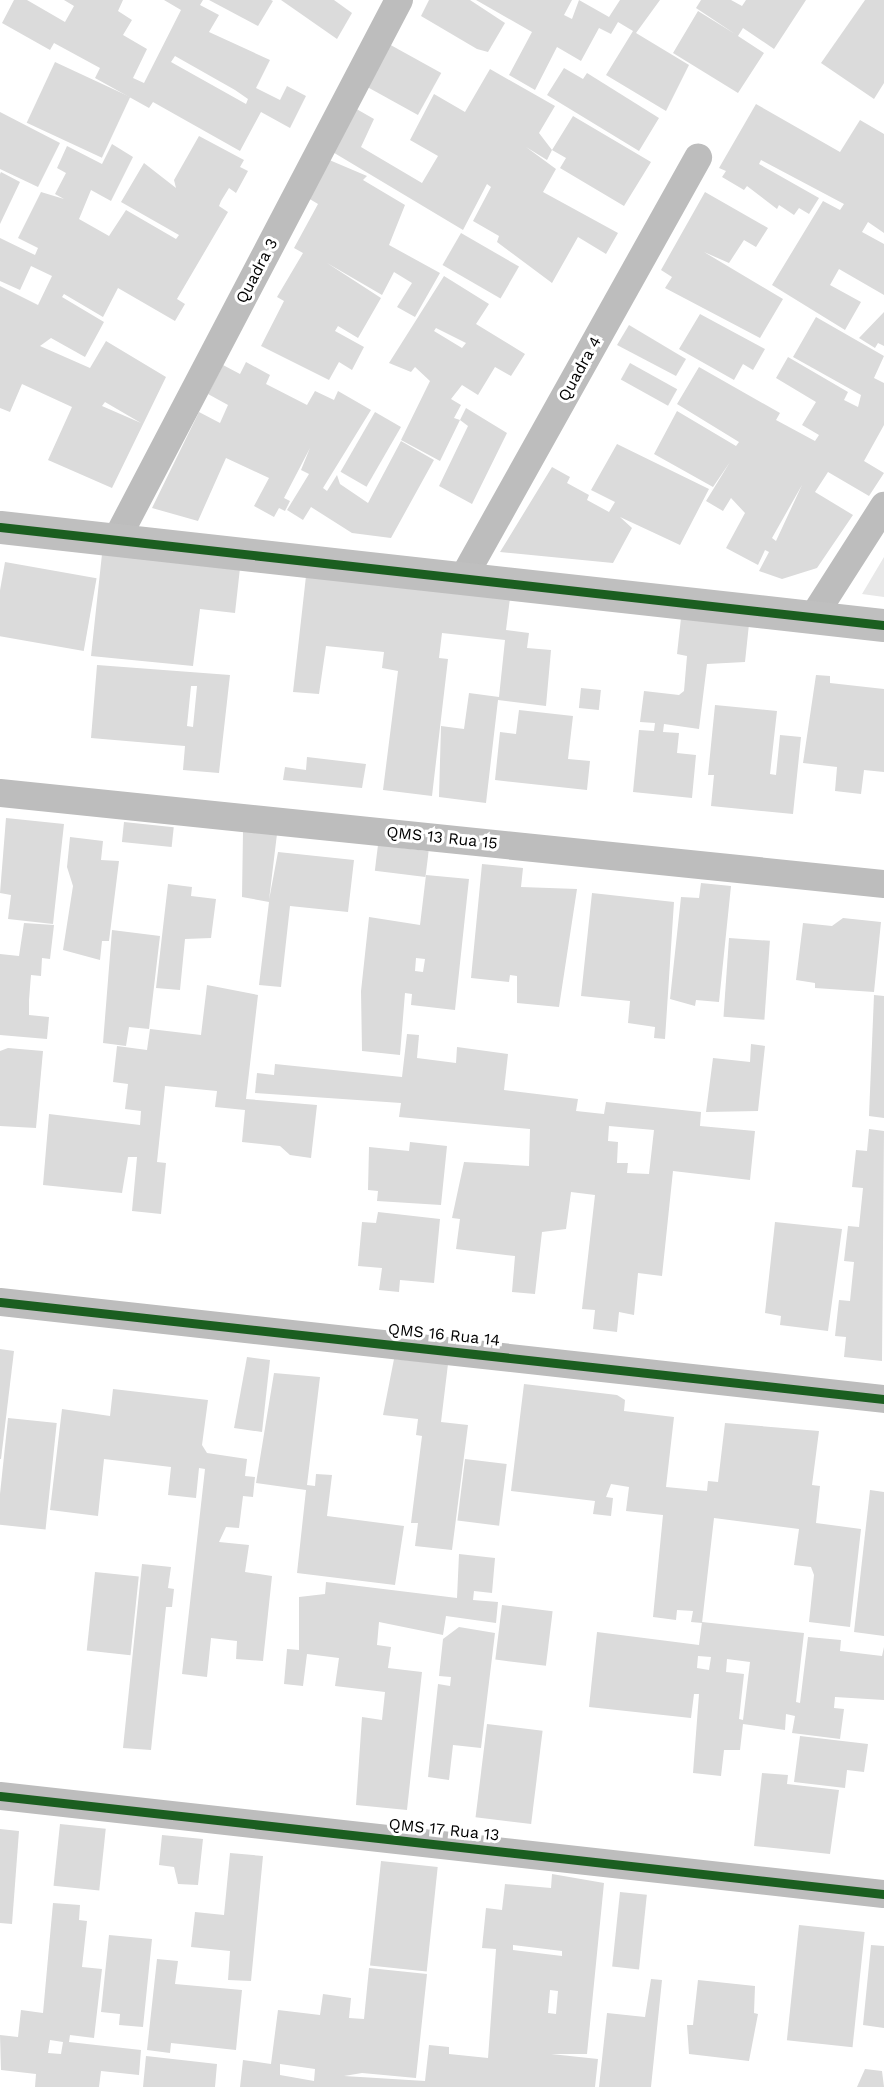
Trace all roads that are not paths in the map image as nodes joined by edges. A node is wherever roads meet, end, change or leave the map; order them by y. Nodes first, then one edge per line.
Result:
1 (399, 0) edge
2 (698, 159) dead end
3 (884, 506) edge
4 (0, 527) edge
5 (115, 542) junction
6 (462, 580) junction
7 (813, 617) junction
8 (884, 625) edge
9 (0, 793) edge
10 (884, 884) edge
11 (0, 1302) edge
12 (884, 1398) edge
13 (0, 1796) edge
14 (884, 1894) edge

1 - 5 street, Quadra 3
2 - 6 street, Quadra 4
3 - 7 street
4 - 5 street
5 - 6 street
6 - 7 street
7 - 8 street
9 - 10 street, QMS 13 Rua 15
11 - 12 street, QMS 16 Rua 14
13 - 14 street, QMS 17 Rua 13

